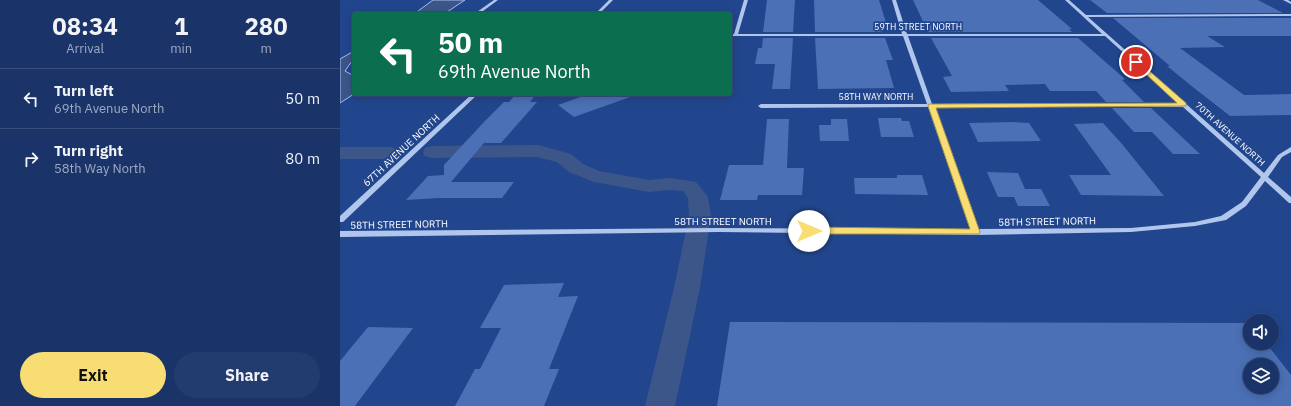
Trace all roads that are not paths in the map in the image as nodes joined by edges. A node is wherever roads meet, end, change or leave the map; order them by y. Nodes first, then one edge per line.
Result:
1 (496, 0) edge
2 (611, 0) edge
3 (746, 0) edge
4 (894, 0) edge
5 (1067, 0) edge
6 (1285, 0) edge
7 (1291, 3) edge
8 (479, 12) edge
9 (599, 12) edge
10 (1291, 15) edge
11 (1084, 16) junction
12 (732, 35) edge
13 (736, 35) junction
14 (905, 35) junction
15 (1107, 35) junction
16 (473, 96) edge
17 (1184, 105) junction
18 (761, 106) dead end
19 (931, 106) junction
20 (1291, 149) edge
21 (1264, 176) junction
22 (1291, 201) edge
23 (340, 220) edge
24 (976, 232) junction
25 (340, 234) edge

1 - 8 street
2 - 9 street
3 - 13 street
4 - 14 street
5 - 11 street, 70TH AVENUE NORTH
6 - 7 street
10 - 11 street
11 - 15 street, 70TH AVENUE NORTH
12 - 13 street, 59TH STREET NORTH
13 - 14 street, 59TH STREET NORTH
14 - 15 street, 59TH STREET NORTH
14 - 19 street
15 - 17 street, 70TH AVENUE NORTH
16 - 23 street, 67TH AVENUE NORTH
17 - 19 street, 58TH WAY NORTH
17 - 21 street, 70TH AVENUE NORTH
18 - 19 street, 58TH WAY NORTH
19 - 24 street
20 - 21 street, 58TH STREET NORTH
21 - 22 street, 70TH AVENUE NORTH
21 - 24 street, 58TH STREET NORTH
24 - 25 street, 58TH STREET NORTH

